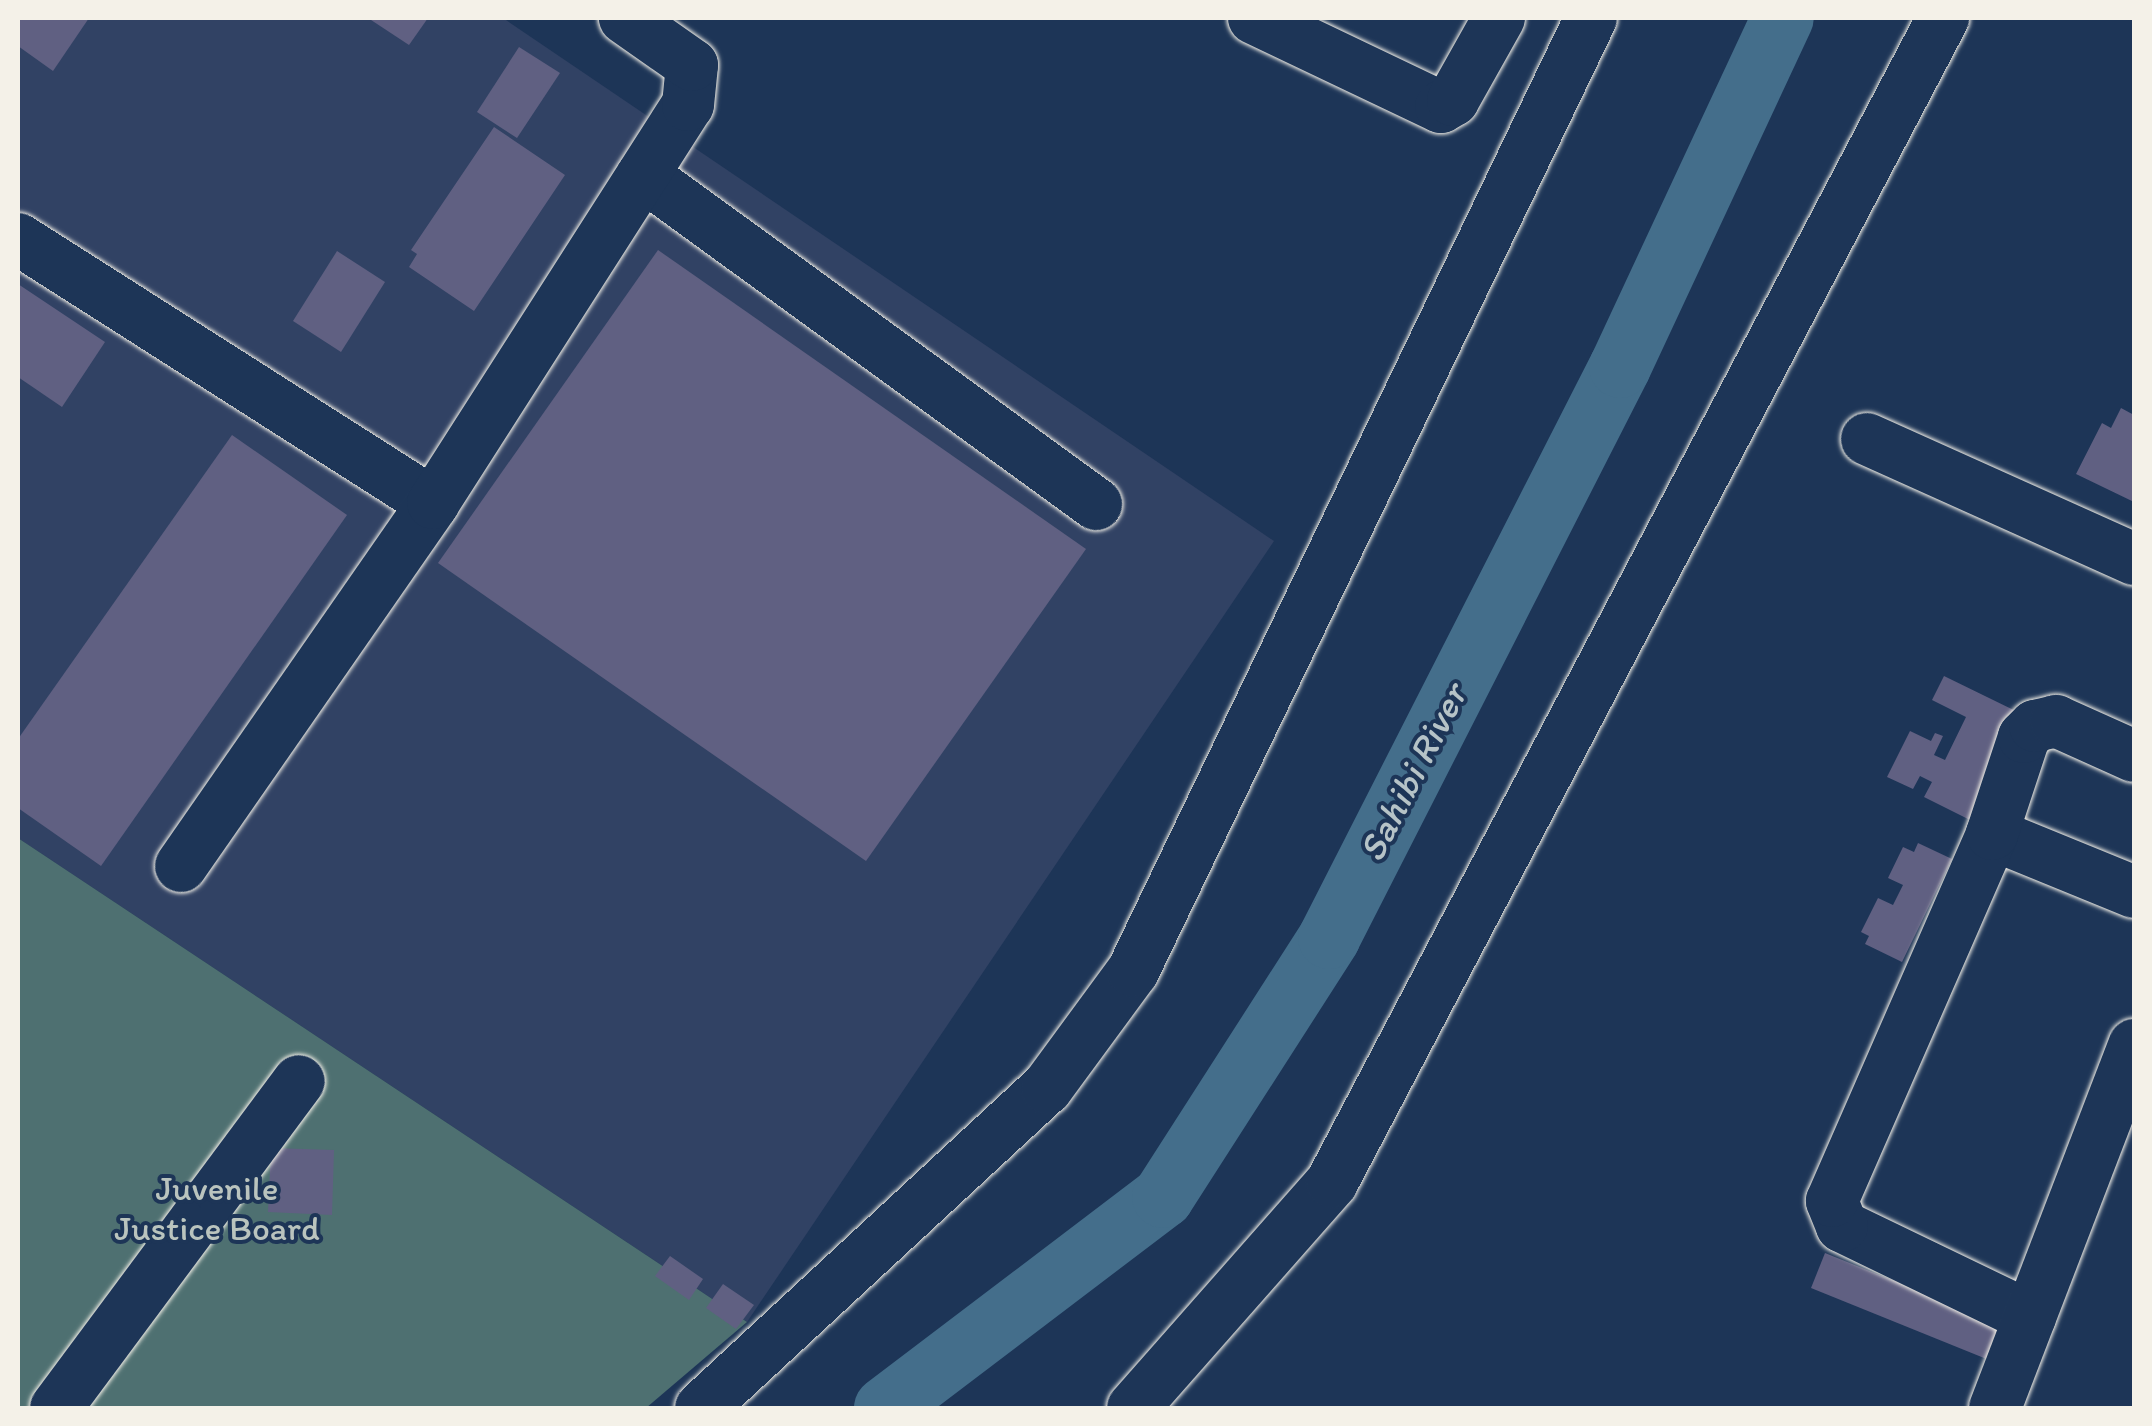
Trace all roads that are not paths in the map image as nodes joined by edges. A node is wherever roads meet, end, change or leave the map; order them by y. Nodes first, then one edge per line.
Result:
1 (625, 18) edge
2 (1254, 18) edge
3 (1591, 18) edge
4 (1943, 18) edge
5 (1493, 20) edge
6 (644, 176) junction
7 (18, 239) edge
8 (1867, 439) dead end
9 (433, 503) junction
10 (1096, 504) dead end
11 (2134, 558) edge
12 (2134, 756) edge
13 (1992, 834) junction
14 (181, 866) dead end
15 (2134, 892) edge
16 (2134, 1046) edge
17 (299, 1081) dead end
18 (2030, 1317) junction
19 (56, 1408) edge
20 (701, 1408) edge
21 (1133, 1408) edge
22 (1995, 1408) edge

1 - 6 street
2 - 5 street
3 - 20 street
4 - 21 street
6 - 9 street
6 - 10 street
7 - 9 street
8 - 11 street
9 - 14 street
12 - 13 street
13 - 15 street
13 - 18 street
16 - 18 street
17 - 19 street
18 - 22 street

